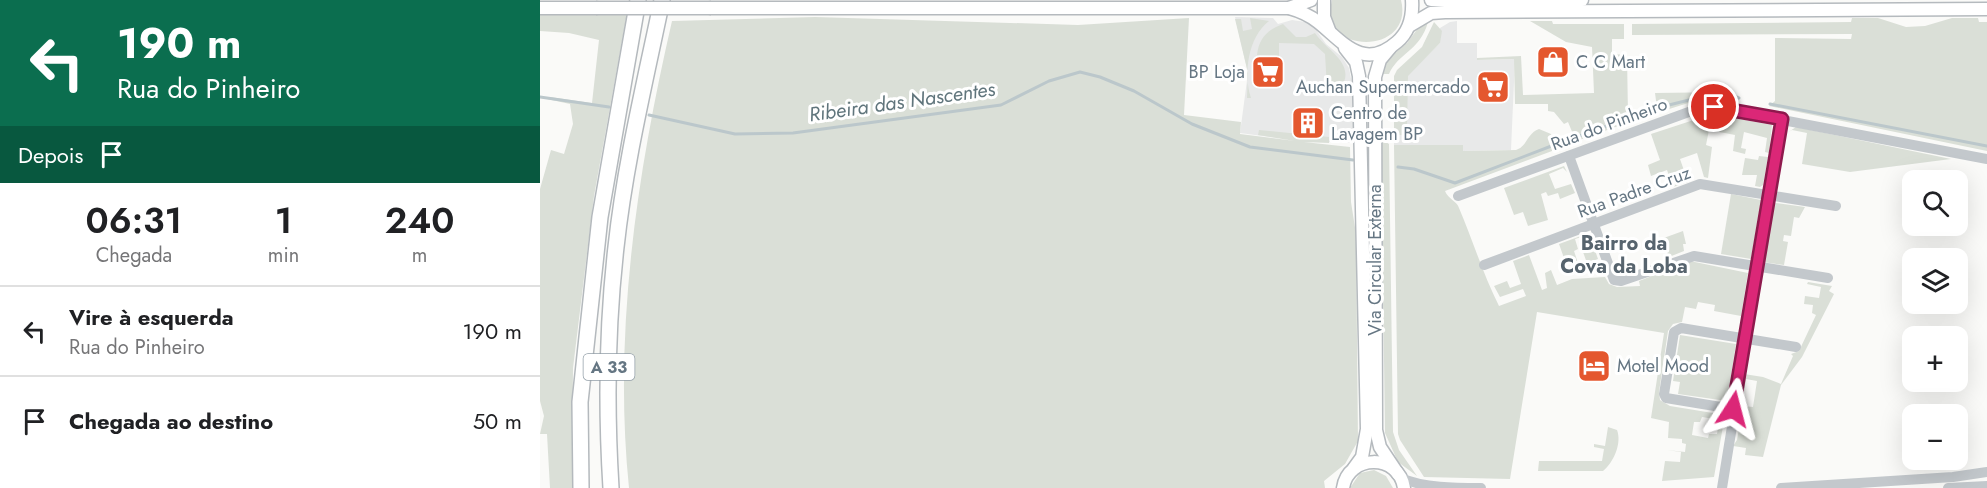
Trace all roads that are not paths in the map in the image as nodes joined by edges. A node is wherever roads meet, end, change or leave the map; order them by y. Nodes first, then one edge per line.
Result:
1 (638, 0) edge
2 (662, 0) edge
3 (1311, 0) edge
4 (1324, 0) edge
5 (1412, 0) edge
6 (1431, 0) edge
7 (1582, 0) edge
8 (540, 8) edge
9 (1289, 8) junction
10 (1987, 9) edge
11 (1409, 26) junction
12 (1331, 33) junction
13 (1343, 46) junction
14 (1393, 46) junction
15 (1782, 119) junction
16 (1569, 156) junction
17 (1987, 159) edge
18 (1769, 194) junction
19 (1458, 196) dead end
20 (1836, 206) dead end
21 (1593, 225) junction
22 (1484, 265) dead end
23 (1756, 266) junction
24 (1828, 278) dead end
25 (1744, 338) junction
26 (1796, 347) dead end
27 (1733, 409) junction
28 (1354, 468) junction
29 (1987, 472) edge
30 (1401, 480) edge
31 (582, 483) edge
32 (1984, 485) edge
33 (611, 488) edge
34 (1343, 488) edge
35 (1481, 488) edge
36 (1722, 488) edge
37 (1781, 488) edge
38 (1948, 488) edge

1 - 31 highway, A 33
2 - 33 highway, A 33
3 - 9 main road
4 - 12 main road
5 - 11 main road
6 - 7 main road
8 - 9 main road, bridge
9 - 12 main road, Via Circular Externa
10 - 11 main road
11 - 14 main road, Via Circular Externa
12 - 13 main road, Via Circular Externa
13 - 14 main road
13 - 28 main road, Via Circular Externa
14 - 30 main road, Via Circular Externa
15 - 16 street, Rua do Pinheiro
15 - 17 street, Rua do Pinheiro
15 - 18 street
16 - 19 street, Rua do Pinheiro
16 - 21 street
18 - 20 street, Rua Padre Cruz
18 - 21 street, Rua Padre Cruz
18 - 23 street
21 - 22 street, Rua Padre Cruz
21 - 23 street
23 - 24 street
23 - 25 street
25 - 26 street
25 - 27 street
25 - 27 street
27 - 36 street
28 - 30 main road
28 - 34 main road, Via Circular Externa
29 - 37 street
30 - 35 street
32 - 38 street

